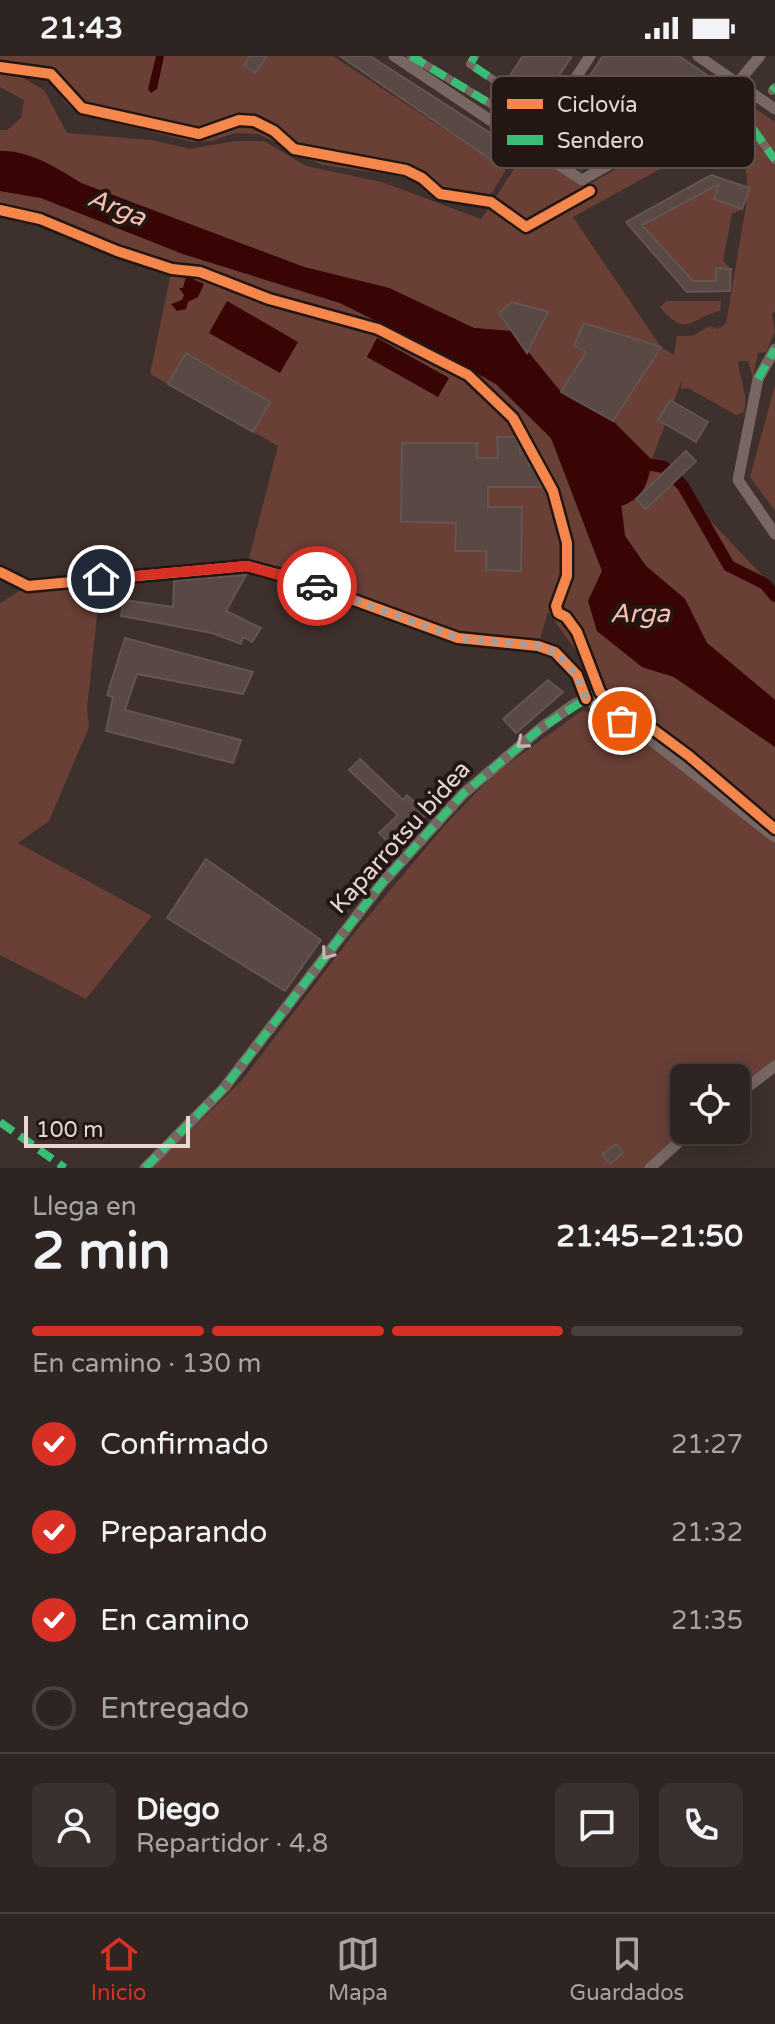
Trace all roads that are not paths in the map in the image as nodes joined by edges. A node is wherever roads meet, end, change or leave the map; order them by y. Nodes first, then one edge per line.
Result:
1 (394, 56) edge
2 (475, 56) edge
3 (590, 56) edge
4 (698, 56) edge
5 (760, 56) edge
6 (413, 59) edge
7 (577, 76) edge
8 (727, 76) edge
9 (744, 76) edge
10 (491, 78) edge
11 (755, 95) edge
12 (491, 104) edge
13 (775, 109) edge
14 (491, 118) edge
15 (755, 132) edge
16 (775, 160) edge
17 (564, 168) edge
18 (603, 168) edge
19 (775, 349) edge
20 (775, 534) edge
21 (0, 572) edge
22 (600, 692) dead end
23 (586, 699) junction
24 (775, 837) edge
25 (775, 1066) edge
26 (750, 1085) edge
27 (677, 1144) edge
28 (145, 1168) edge
29 (650, 1168) edge

1 - 6 street
2 - 10 street
3 - 7 street
4 - 8 street
5 - 9 street
6 - 12 street
6 - 14 street
11 - 13 street
15 - 16 street
17 - 18 street
19 - 20 street
21 - 23 street
22 - 23 street, Kaparrotsu bidea
23 - 24 street
23 -> 28 street, Kaparrotsu bidea
25 - 26 street
27 - 29 street

